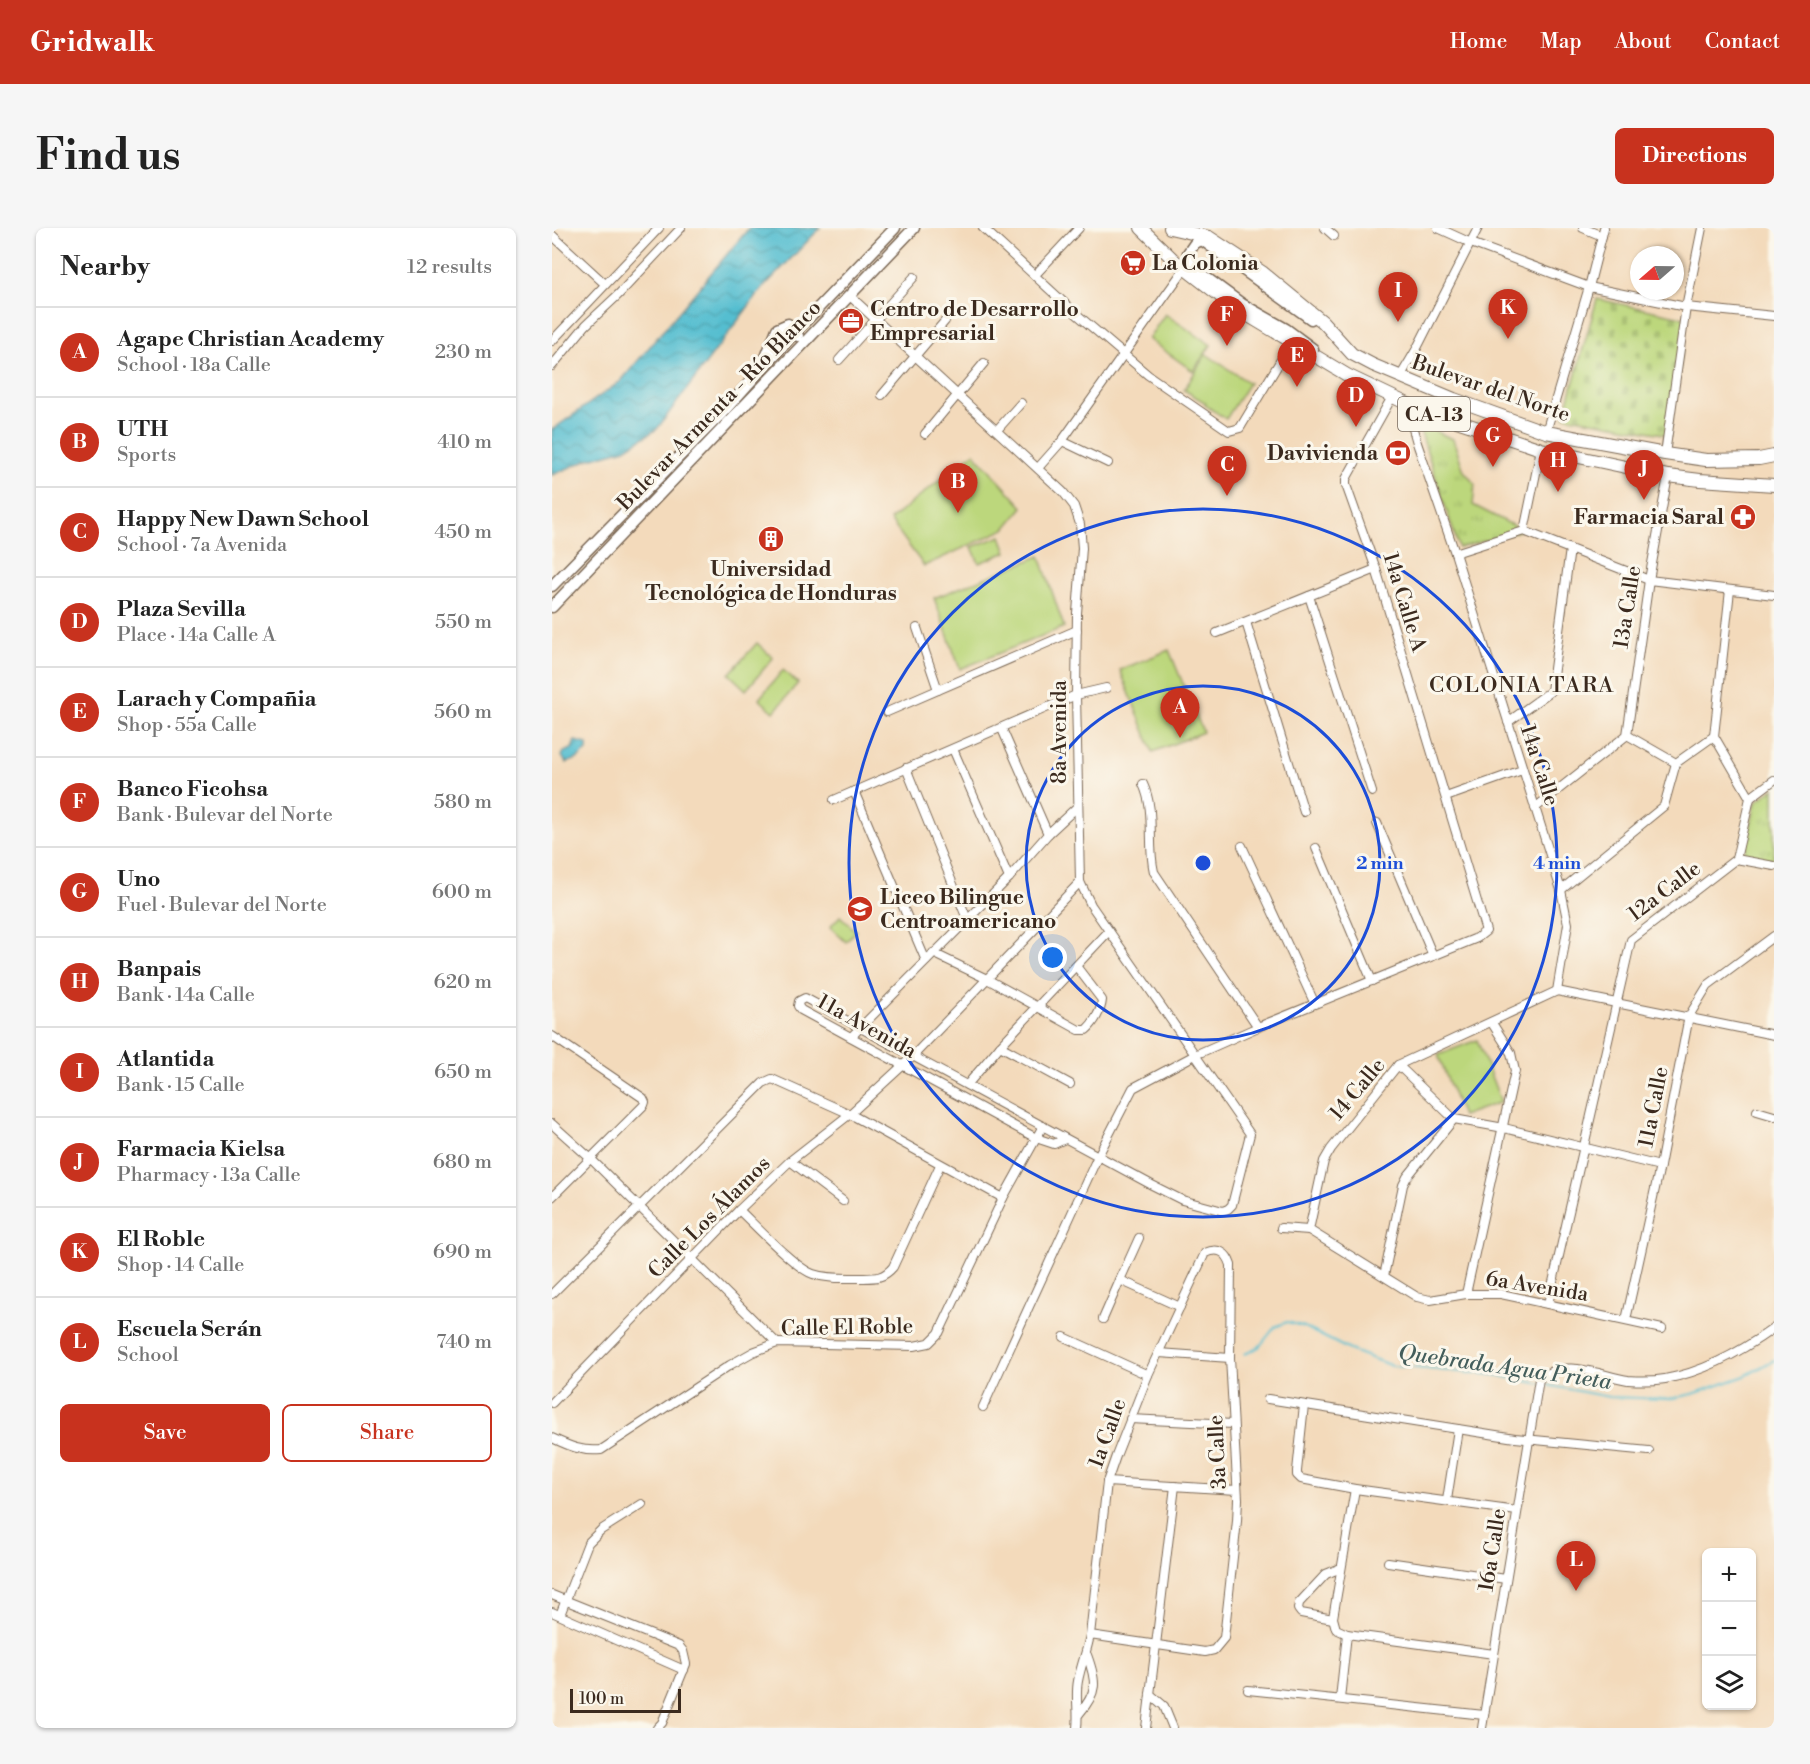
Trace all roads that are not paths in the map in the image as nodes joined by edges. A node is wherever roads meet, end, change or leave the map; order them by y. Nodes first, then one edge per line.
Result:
1 (659, 228) edge
2 (681, 228) edge
3 (895, 228) edge
4 (983, 228) edge
5 (1079, 228) edge
6 (1141, 228) edge
7 (1170, 228) edge
8 (1325, 228) edge
9 (1438, 228) edge
10 (1478, 228) edge
11 (1583, 228) edge
12 (1702, 228) edge
13 (910, 230) edge
14 (1603, 232) edge
15 (552, 235) edge
16 (1334, 236) dead end
17 (1471, 243) junction
18 (1185, 268) junction
19 (1035, 275) junction
20 (914, 277) dead end
21 (605, 284) junction
22 (1589, 287) junction
23 (850, 296) junction
24 (1686, 307) junction
25 (1774, 316) edge
26 (877, 321) junction
27 (945, 321) dead end
28 (796, 331) junction
29 (552, 341) edge
30 (1291, 343) junction
31 (1124, 354) junction
32 (1352, 354) junction
33 (915, 356) junction
34 (839, 360) dead end
35 (984, 363) dead end
36 (552, 366) edge
37 (762, 369) junction
38 (1347, 375) junction
39 (1400, 376) junction
40 (882, 395) dead end
41 (958, 395) junction
42 (1392, 397) junction
43 (1021, 403) dead end
44 (1412, 406) junction
45 (738, 412) junction
46 (997, 430) junction
47 (1546, 432) junction
48 (925, 434) dead end
49 (1510, 440) junction
50 (1062, 441) junction
51 (1541, 449) junction
52 (1665, 454) junction
53 (1774, 456) edge
54 (1706, 460) junction
55 (1108, 463) dead end
56 (1774, 463) edge
57 (1038, 468) junction
58 (1668, 476) junction
59 (1774, 483) edge
60 (1524, 531) junction
61 (597, 540) junction
62 (1570, 549) junction
63 (1455, 553) junction
64 (1376, 569) junction
65 (1649, 580) junction
66 (552, 586) edge
67 (1730, 590) junction
68 (1309, 596) junction
69 (1774, 596) edge
70 (552, 597) edge
71 (552, 607) edge
72 (1246, 622) junction
73 (918, 628) dead end
74 (1077, 630) junction
75 (1217, 633) dead end
76 (1106, 688) dead end
77 (938, 690) junction
78 (1076, 695) junction
79 (887, 712) dead end
80 (1508, 722) junction
81 (1002, 729) junction
82 (1627, 735) junction
83 (1714, 736) junction
84 (953, 749) junction
85 (1676, 763) junction
86 (906, 768) junction
87 (1522, 770) junction
88 (1774, 780) edge
89 (1143, 784) dead end
90 (854, 791) junction
91 (1371, 792) dead end
92 (1446, 797) junction
93 (1750, 798) junction
94 (834, 800) dead end
95 (1077, 807) junction
96 (1535, 808) junction
97 (1304, 812) dead end
98 (1377, 823) dead end
99 (1048, 834) junction
100 (1242, 846) dead end
101 (1316, 848) dead end
102 (1736, 859) junction
103 (1774, 867) edge
104 (1008, 878) junction
105 (1080, 882) junction
106 (1561, 890) junction
107 (967, 919) junction
108 (1109, 932) junction
109 (1774, 936) edge
110 (933, 953) junction
111 (1433, 956) junction
112 (926, 960) junction
113 (1076, 966) junction
114 (987, 979) junction
115 (1372, 981) junction
116 (1557, 991) junction
117 (1314, 1002) junction
118 (1617, 1003) junction
119 (1038, 1007) junction
120 (1689, 1017) junction
121 (1492, 1023) junction
122 (1258, 1027) junction
123 (861, 1028) junction
124 (1774, 1035) edge
125 (552, 1036) edge
126 (851, 1037) junction
127 (1000, 1046) junction
128 (1195, 1055) junction
129 (912, 1056) junction
130 (1398, 1065) junction
131 (901, 1066) junction
132 (1070, 1084) dead end
133 (967, 1085) junction
134 (1757, 1111) dead end
135 (850, 1114) junction
136 (1774, 1116) edge
137 (1454, 1119) junction
138 (552, 1124) edge
139 (1042, 1126) junction
140 (1504, 1128) junction
141 (1036, 1138) junction
142 (1065, 1139) junction
143 (1585, 1148) junction
144 (1098, 1156) junction
145 (591, 1158) junction
146 (790, 1161) junction
147 (940, 1165) junction
148 (1660, 1166) junction
149 (552, 1197) edge
150 (1003, 1198) junction
151 (843, 1201) dead end
152 (639, 1208) junction
153 (1228, 1209) joint
154 (739, 1210) junction
155 (1281, 1228) dead end
156 (1309, 1230) junction
157 (1139, 1238) dead end
158 (1222, 1251) joint
159 (691, 1259) junction
160 (1384, 1276) junction
161 (1120, 1280) junction
162 (552, 1293) edge
163 (1466, 1294) junction
164 (1548, 1304) junction
165 (1180, 1307) junction
166 (1103, 1319) dead end
167 (1626, 1320) junction
168 (1774, 1328) edge
169 (1662, 1329) dead end
170 (1064, 1337) dead end
171 (777, 1343) junction
172 (1159, 1353) junction
173 (1230, 1358) junction
174 (1148, 1375) junction
175 (1268, 1399) dead end
176 (552, 1403) edge
177 (1304, 1405) junction
178 (983, 1407) dead end
179 (1130, 1419) junction
180 (1233, 1424) junction
181 (1458, 1429) junction
182 (552, 1438) edge
183 (1528, 1439) junction
184 (1649, 1451) dead end
185 (1107, 1482) junction
186 (1175, 1486) junction
187 (1355, 1489) junction
188 (1237, 1490) junction
189 (1447, 1500) junction
190 (642, 1504) dead end
191 (1517, 1511) junction
192 (1389, 1562) dead end
193 (1341, 1568) junction
194 (1506, 1579) junction
195 (552, 1594) edge
196 (565, 1600) junction
197 (556, 1613) edge
198 (1333, 1619) junction
199 (1347, 1634) junction
200 (1090, 1635) junction
201 (1156, 1644) junction
202 (1494, 1654) junction
203 (1087, 1655) junction
204 (684, 1670) junction
205 (1248, 1690) dead end
206 (1150, 1694) junction
207 (1340, 1699) junction
208 (1079, 1714) junction
209 (1484, 1715) junction
210 (657, 1728) edge
211 (1077, 1728) edge
212 (1146, 1728) edge
213 (1173, 1728) edge
214 (1482, 1728) edge

1 - 21 street
2 - 36 street
3 - 28 main road, Bulevar Armenta - Río Blanco
4 - 19 street
5 - 19 street
6 - 18 highway, Bulevar del Norte / CA-13
7 - 32 highway, Bulevar del Norte / CA-13
8 - 16 street
9 - 17 street
10 - 17 street
11 - 14 street
12 - 24 street
13 - 23 main road, Bulevar Armenta - Río Blanco
14 - 22 street
15 - 21 street
17 - 22 street
17 - 39 street
18 - 30 highway, Bulevar del Norte / CA-13
18 - 31 street
19 - 31 street
20 - 26 street
21 - 29 street
22 - 24 street
22 - 47 street
23 - 26 street, 8a Avenida
23 - 45 main road, Bulevar Armenta - Río Blanco
24 - 25 street
24 - 52 street
26 - 33 street, 8a Avenida
26 - 34 street
27 - 33 street
28 - 37 main road, Bulevar Armenta - Río Blanco
28 - 37 main road
28 - 45 main road
30 - 31 street
30 - 38 highway, Bulevar del Norte / CA-13
31 - 50 street
32 - 38 main road
32 - 39 highway, Bulevar del Norte / CA-13
33 - 40 street
33 - 41 street, 8a Avenida
35 - 41 street
37 - 61 main road, Bulevar Armenta - Río Blanco
38 - 42 highway, Bulevar del Norte / CA-13
39 - 47 highway, Bulevar del Norte / CA-13
41 - 46 street, 8a Avenida
41 - 48 street
42 - 44 highway, Bulevar del Norte / CA-13
42 - 64 street, 14a Calle A
43 - 46 street
44 - 49 highway, Bulevar del Norte / CA-13
44 - 63 street, 14a Calle
45 - 71 main road, Bulevar Armenta - Río Blanco
46 - 57 street, 8a Avenida
47 - 52 highway, Bulevar del Norte / CA-13
49 - 51 highway, Bulevar del Norte / CA-13
49 - 59 highway
50 - 55 street
50 - 57 street
51 - 58 highway, Bulevar del Norte / CA-13
51 - 60 street
52 - 54 highway, Bulevar del Norte / CA-13
53 - 54 highway, Bulevar del Norte / CA-13
54 - 56 highway
57 - 74 street, 8a Avenida
58 - 59 highway, Bulevar del Norte / CA-13
58 - 65 street, 13a Calle
60 - 62 street
60 - 63 street
61 - 66 main road, Bulevar Armenta - Río Blanco
61 - 70 main road
62 - 65 street
62 - 80 street
63 - 80 street, 14a Calle
64 - 68 street
64 - 92 street, 14a Calle A
65 - 67 street
65 - 82 street, 13a Calle
67 - 69 street
67 - 83 street
68 - 72 street
68 - 91 street
72 - 75 street
72 - 97 street
73 - 77 street
74 - 77 street
74 - 78 street, 8a Avenida
76 - 78 street
77 - 79 street
78 - 81 street
78 - 95 street, 8a Avenida
80 - 87 street, 14a Calle
81 - 84 street
81 - 99 street
82 - 85 street
82 - 96 street
83 - 85 street
83 - 93 street
84 - 86 street
84 - 104 street
85 - 106 street
86 - 90 street
86 - 107 street
87 - 92 street
87 - 96 street, 14a Calle
88 - 93 street
89 - 122 street
90 - 94 street
90 - 112 street
92 - 111 street, 14a Calle A
93 - 102 street
95 - 99 street
95 - 105 street, 8a Avenida
96 - 106 street, 14a Calle
98 - 111 street
99 - 104 street
100 - 117 street
101 - 115 street
102 - 103 street
102 - 118 street, 12a Calle
104 - 107 street
105 - 108 street, 8a Avenida
105 - 114 street, Calle Los Álamos
106 - 116 street, 14a Calle
107 - 110 street
108 - 113 street
108 - 128 street, 8a Avenida
109 - 120 street, 11a Calle
110 - 112 street
110 - 114 street
111 - 115 street
112 - 123 street
113 - 119 street
113 - 119 street
114 - 119 street
114 - 129 street, Calle Los Álamos
115 - 117 street
116 - 118 street
116 - 121 street, 14 Calle
117 - 122 street
118 - 120 street
118 - 143 street, 12a Calle
119 - 127 street
120 - 124 street
120 - 148 street, 11a Calle
121 - 130 street, 14 Calle
121 - 140 street
122 - 128 street
123 - 126 street
123 - 126 street, 11a Avenida
123 - 129 street, 11a Avenida
125 - 145 street
126 - 131 street, 11a Avenida
127 - 132 street
127 - 133 street
128 - 144 street
128 - 153 street, 8a Avenida
129 - 131 street, Calle Los Álamos
129 - 133 street, 11a Avenida
130 - 137 street
130 - 156 street, 14 Calle
131 - 135 street, Calle Los Álamos
131 - 141 street, 11a Avenida
133 - 139 street, 11a Avenida
134 - 136 street
135 - 146 street, Calle Los Álamos
135 - 147 street
135 - 152 street
137 - 140 street
137 - 160 street
138 - 145 street
139 - 141 street, Calle El Roble
139 - 142 street, 11a Avenida
140 - 143 street
140 - 163 street
141 - 142 street, 11a Avenida
141 - 150 street, Calle El Roble
142 - 144 street, 11a Avenida
143 - 148 street
143 - 164 street, 12a Calle
144 - 153 street, 11a Avenida
144 - 178 street
145 - 149 street
145 - 152 street
146 - 151 street
146 - 154 street, Calle Los Álamos
147 - 150 street
147 - 154 street
148 - 167 street, 11a Calle
150 - 171 street, Calle El Roble
152 - 159 street
152 - 162 street
154 - 159 street, Calle Los Álamos
155 - 156 street, 6a Avenida
156 - 160 street, 6a Avenida
157 - 161 street
158 - 165 street, 1a Calle
158 - 173 street, 3a Calle
159 - 171 street
159 - 176 street, Calle Los Álamos
160 - 163 street, 6a Avenida
161 - 165 street
161 - 166 street
163 - 164 street, 6a Avenida
164 - 167 street, 6a Avenida
165 - 172 street, 1a Calle
167 - 169 street, 6a Avenida
168 - 183 street, 16a Calle
170 - 174 street
171 - 182 street, Calle El Roble
172 - 173 street
172 - 174 street, 1a Calle
173 - 180 street, 3a Calle
174 - 179 street, 1a Calle
175 - 177 street
177 - 181 street
177 - 187 street
179 - 180 street
179 - 185 street, 1a Calle
180 - 188 street, 3a Calle
181 - 183 street
181 - 189 street
183 - 184 street
183 - 191 street, 16a Calle
185 - 186 street
185 - 200 street, 1a Calle
186 - 188 street
186 - 201 street
187 - 189 street
187 - 193 street
188 - 201 street, 3a Calle
189 - 191 street
190 - 196 street
191 - 194 street, 16a Calle
192 - 194 street
193 - 198 street
193 - 198 street
194 - 202 street, 16a Calle
195 - 196 street
196 - 197 street
196 - 204 street
197 - 204 street
198 - 199 street
199 - 202 street
199 - 207 street
200 - 201 street
200 - 203 street, 1a Calle
201 - 206 street
202 - 209 street, 16a Calle
203 - 208 street, 1a Calle
203 - 208 street, 1a Calle
204 - 210 street
205 - 207 street
206 - 212 street
206 - 213 street
207 - 209 street
208 - 211 street, 1a Calle
209 - 214 street, 16a Calle

